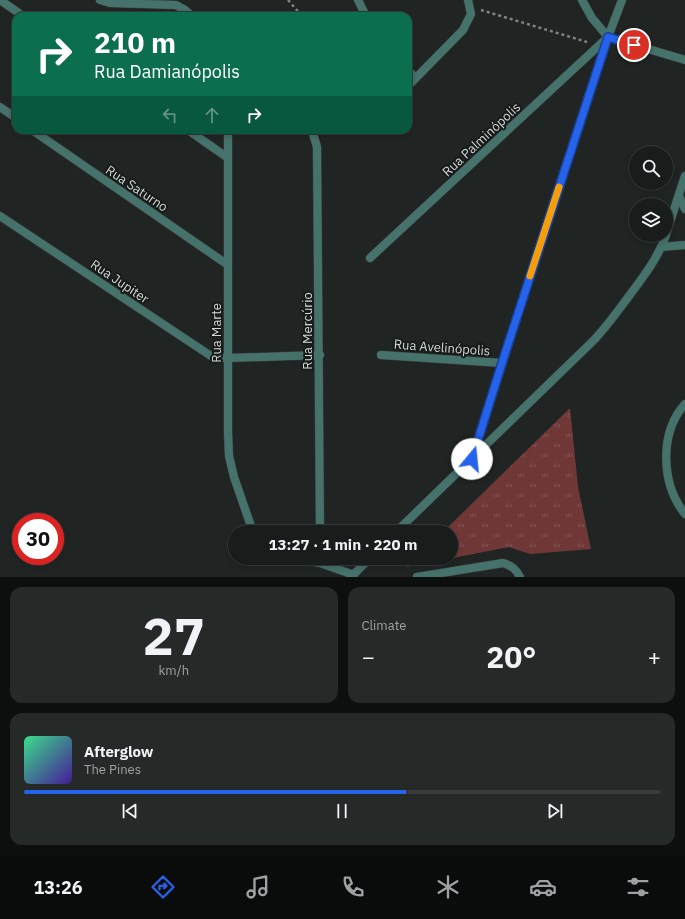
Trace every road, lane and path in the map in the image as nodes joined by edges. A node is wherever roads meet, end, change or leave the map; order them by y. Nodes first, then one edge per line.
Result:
1 (0, 0) edge
2 (100, 0) edge
3 (288, 0) edge
4 (358, 0) edge
5 (582, 0) edge
6 (622, 0) edge
7 (470, 4) edge
8 (17, 12) edge
9 (187, 12) edge
10 (298, 12) edge
11 (364, 12) edge
12 (608, 37) junction
13 (599, 46) junction
14 (685, 60) edge
15 (412, 75) edge
16 (415, 78) junction
17 (412, 81) edge
18 (0, 107) edge
19 (12, 115) edge
20 (38, 134) edge
21 (194, 134) edge
22 (228, 134) edge
23 (313, 134) edge
24 (228, 158) junction
25 (685, 176) edge
26 (679, 196) junction
27 (685, 209) edge
28 (673, 214) edge
29 (0, 216) edge
30 (663, 242) edge
31 (685, 245) edge
32 (661, 247) junction
33 (370, 258) dead end
34 (228, 265) junction
35 (320, 355) junction
36 (381, 355) dead end
37 (228, 358) junction
38 (502, 363) junction
39 (685, 404) edge
40 (472, 459) junction
41 (685, 514) edge
42 (251, 525) edge
43 (320, 525) edge
44 (403, 525) edge
45 (330, 565) edge
46 (363, 565) edge
47 (352, 576) edge
48 (417, 577) edge
49 (520, 577) edge

1 - 8 street
2 - 9 street
3 - 10 path
4 - 11 street
5 - 12 street
6 - 12 street
7 - 13 path
7 - 16 street
12 - 13 street, Rua Palminópolis
12 - 14 street
12 - 38 street
13 - 33 street, Rua Palminópolis
15 - 16 street
16 - 17 street
18 - 19 street
20 - 34 street, Rua Saturno
21 - 24 street
22 - 24 street, Rua Marte
23 - 35 street, Rua Mercúrio
24 - 34 street, Rua Marte
25 - 26 street
26 - 27 street
26 - 28 street
29 - 37 street, Rua Jupiter
30 - 32 street
31 - 32 street
32 - 40 street
34 - 37 street, Rua Marte
35 - 37 street, Rua Jupiter
35 - 43 street, Rua Mercúrio
36 - 38 street, Rua Avelinópolis
37 - 42 street, Rua Marte
38 - 40 street
39 - 41 street
40 - 44 street
45 - 47 street
46 - 47 street
48 - 49 street

